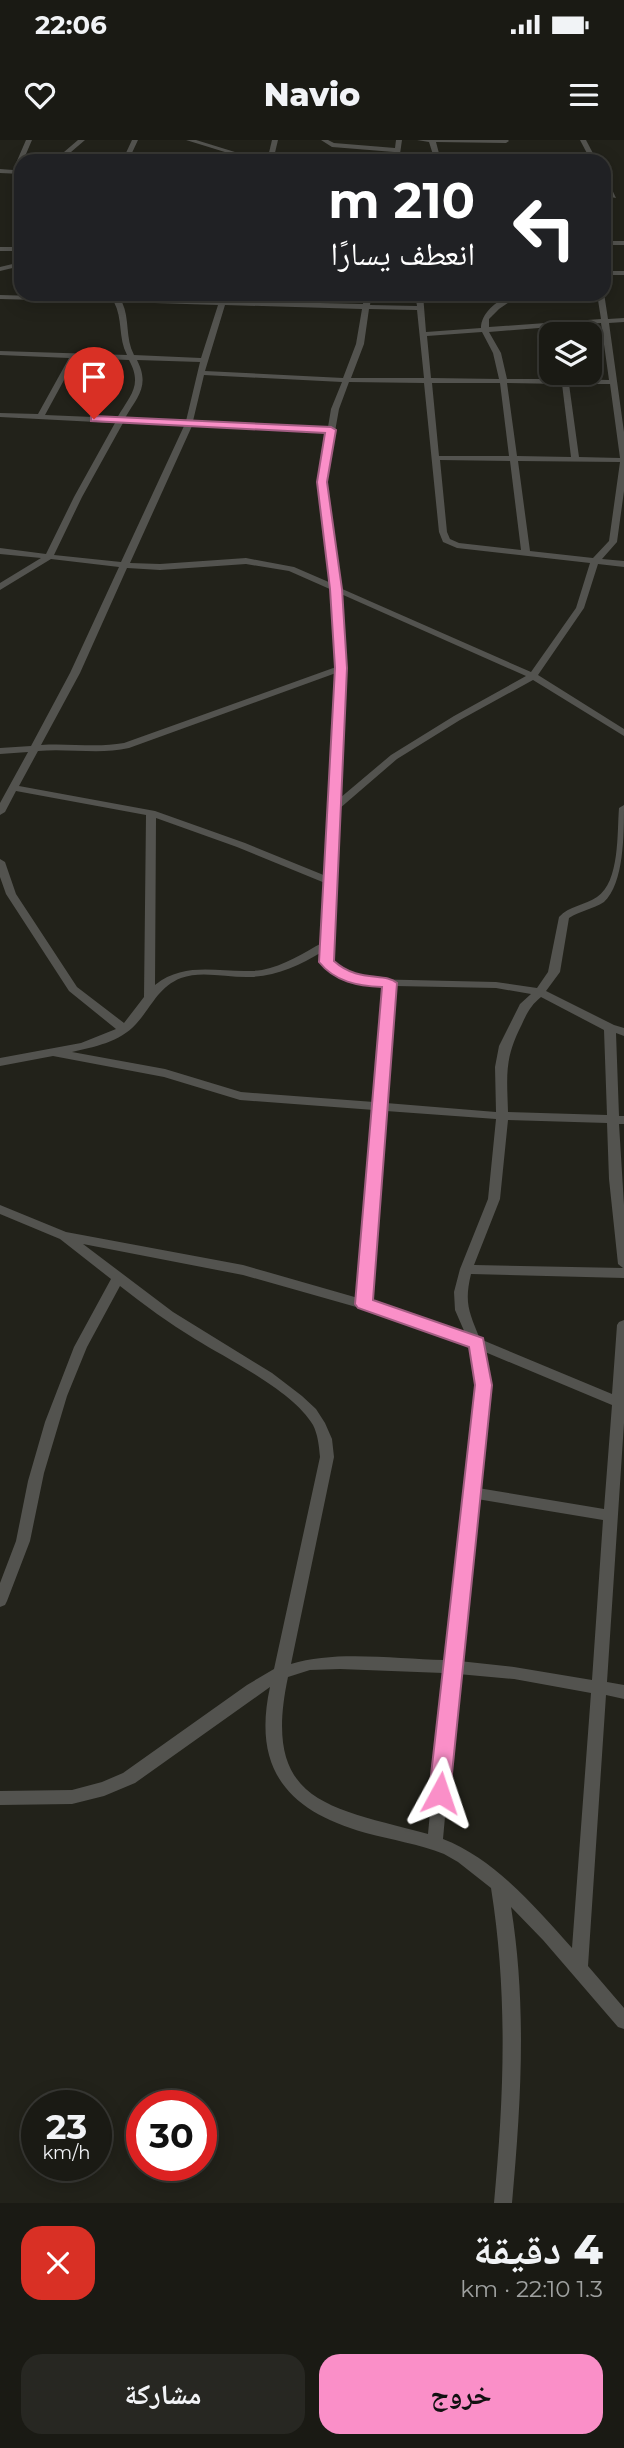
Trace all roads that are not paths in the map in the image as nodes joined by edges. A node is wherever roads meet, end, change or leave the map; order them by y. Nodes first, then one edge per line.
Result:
1 (82, 140) edge
2 (189, 140) edge
3 (324, 140) edge
4 (399, 140) edge
5 (420, 140) edge
6 (432, 140) edge
7 (458, 140) edge
8 (506, 141) edge
9 (216, 145) edge
10 (397, 150) junction
11 (69, 154) edge
12 (241, 154) edge
13 (397, 154) edge
14 (611, 191) edge
15 (624, 196) edge
16 (614, 197) joint
17 (118, 301) edge
18 (223, 301) edge
19 (271, 301) edge
20 (367, 301) edge
21 (420, 301) edge
22 (506, 301) edge
23 (603, 301) edge
24 (366, 307) junction
25 (421, 308) junction
26 (624, 320) edge
27 (607, 321) junction
28 (582, 322) edge
29 (539, 326) edge
30 (485, 331) junction
31 (424, 334) junction
32 (0, 353) edge
33 (74, 355) junction
34 (132, 357) junction
35 (204, 360) junction
36 (201, 373) junction
37 (539, 378) edge
38 (346, 380) junction
39 (428, 380) junction
40 (503, 380) junction
41 (566, 385) edge
42 (617, 386) edge
43 (0, 415) edge
44 (40, 417) junction
45 (121, 420) junction
46 (189, 423) junction
47 (331, 430) junction
48 (436, 458) junction
49 (514, 459) junction
50 (575, 460) junction
51 (624, 460) edge
52 (624, 536) edge
53 (613, 542) junction
54 (0, 551) edge
55 (526, 552) junction
56 (49, 557) junction
57 (595, 561) junction
58 (624, 564) edge
59 (124, 565) junction
60 (0, 587) edge
61 (336, 589) junction
62 (341, 668) junction
63 (533, 676) junction
64 (624, 733) edge
65 (34, 747) junction
66 (0, 751) edge
67 (14, 788) junction
68 (334, 808) junction
69 (624, 808) edge
70 (0, 812) edge
71 (151, 813) junction
72 (0, 862) edge
73 (330, 881) junction
74 (326, 945) junction
75 (390, 983) junction
76 (540, 992) junction
77 (149, 995) junction
78 (610, 1028) junction
79 (124, 1029) junction
80 (624, 1032) edge
81 (49, 1052) junction
82 (0, 1062) edge
83 (380, 1106) junction
84 (502, 1116) junction
85 (618, 1120) edge
86 (620, 1180) edge
87 (0, 1209) edge
88 (64, 1237) junction
89 (624, 1264) edge
90 (466, 1269) junction
91 (624, 1273) edge
92 (119, 1277) junction
93 (364, 1304) junction
94 (624, 1325) edge
95 (477, 1343) junction
96 (621, 1402) edge
97 (471, 1492) junction
98 (609, 1515) junction
99 (0, 1601) edge
100 (451, 1667) junction
101 (281, 1673) junction
102 (598, 1689) junction
103 (624, 1692) edge
104 (0, 1798) edge
105 (435, 1843) junction
106 (499, 1886) junction
107 (579, 1970) junction
108 (624, 2021) edge
109 (503, 2203) edge

1 - 11 street
2 - 9 street
3 - 10 street
4 - 10 street
5 - 6 street
6 - 7 street
7 - 8 street
9 - 12 street
10 - 13 street
14 - 16 street
15 - 16 street
17 - 34 street
18 - 35 street
19 - 24 street
20 - 24 street
21 - 25 street
22 - 30 street
23 - 27 street
24 - 25 street
24 - 38 street
25 - 31 street
26 - 27 street
27 - 28 street
27 - 42 street
29 - 30 street
30 - 31 street
30 - 40 street
31 - 39 street
32 - 33 street
33 - 34 street
33 - 44 street
34 - 35 street
34 - 45 street
35 - 36 street
36 - 38 street
36 - 46 street
37 - 40 street
38 - 39 street
38 - 47 street
39 - 40 street
39 - 48 street
40 - 49 street
41 - 50 street
42 - 51 street
43 - 44 street
44 - 45 street
45 - 46 street
45 - 56 street
46 - 47 street
46 - 59 street
47 - 61 street
48 - 49 street
48 - 55 street
49 - 50 street
49 - 55 street
50 - 51 street
51 - 53 street
52 - 53 street
53 - 57 street
54 - 56 street
55 - 57 street
56 - 59 street
56 - 60 street
57 - 58 street
57 - 63 street
59 - 61 street
59 - 65 street
61 - 62 street
61 - 63 street
62 - 65 street
62 - 68 street
63 - 64 street
63 - 68 street
65 - 66 street
65 - 67 street
67 - 70 street
67 - 71 street
68 - 73 street
69 - 76 street
71 - 73 street
71 - 77 street
72 - 79 street
73 - 74 street
74 - 75 street
74 - 77 street
75 - 76 street
75 - 83 street
76 - 78 street
76 - 84 street
77 - 79 street
78 - 80 street
78 - 85 street
79 - 81 street
81 - 82 street
81 - 83 street
83 - 84 street
83 - 93 street
84 - 85 street
84 - 90 street
85 - 86 street
86 - 89 street
87 - 88 street
88 - 92 street
88 - 93 street
90 - 91 street
90 - 95 street
92 - 99 street
92 - 101 street
93 - 95 street
94 - 96 street
95 - 96 street
95 - 97 street
96 - 98 street
97 - 98 street
97 - 100 street
98 - 102 street
100 - 101 street
100 - 102 street
100 - 105 street
101 - 104 street
101 - 105 street
102 - 103 street
102 - 107 street
105 - 106 street
106 - 107 street
106 - 109 street
107 - 108 street

